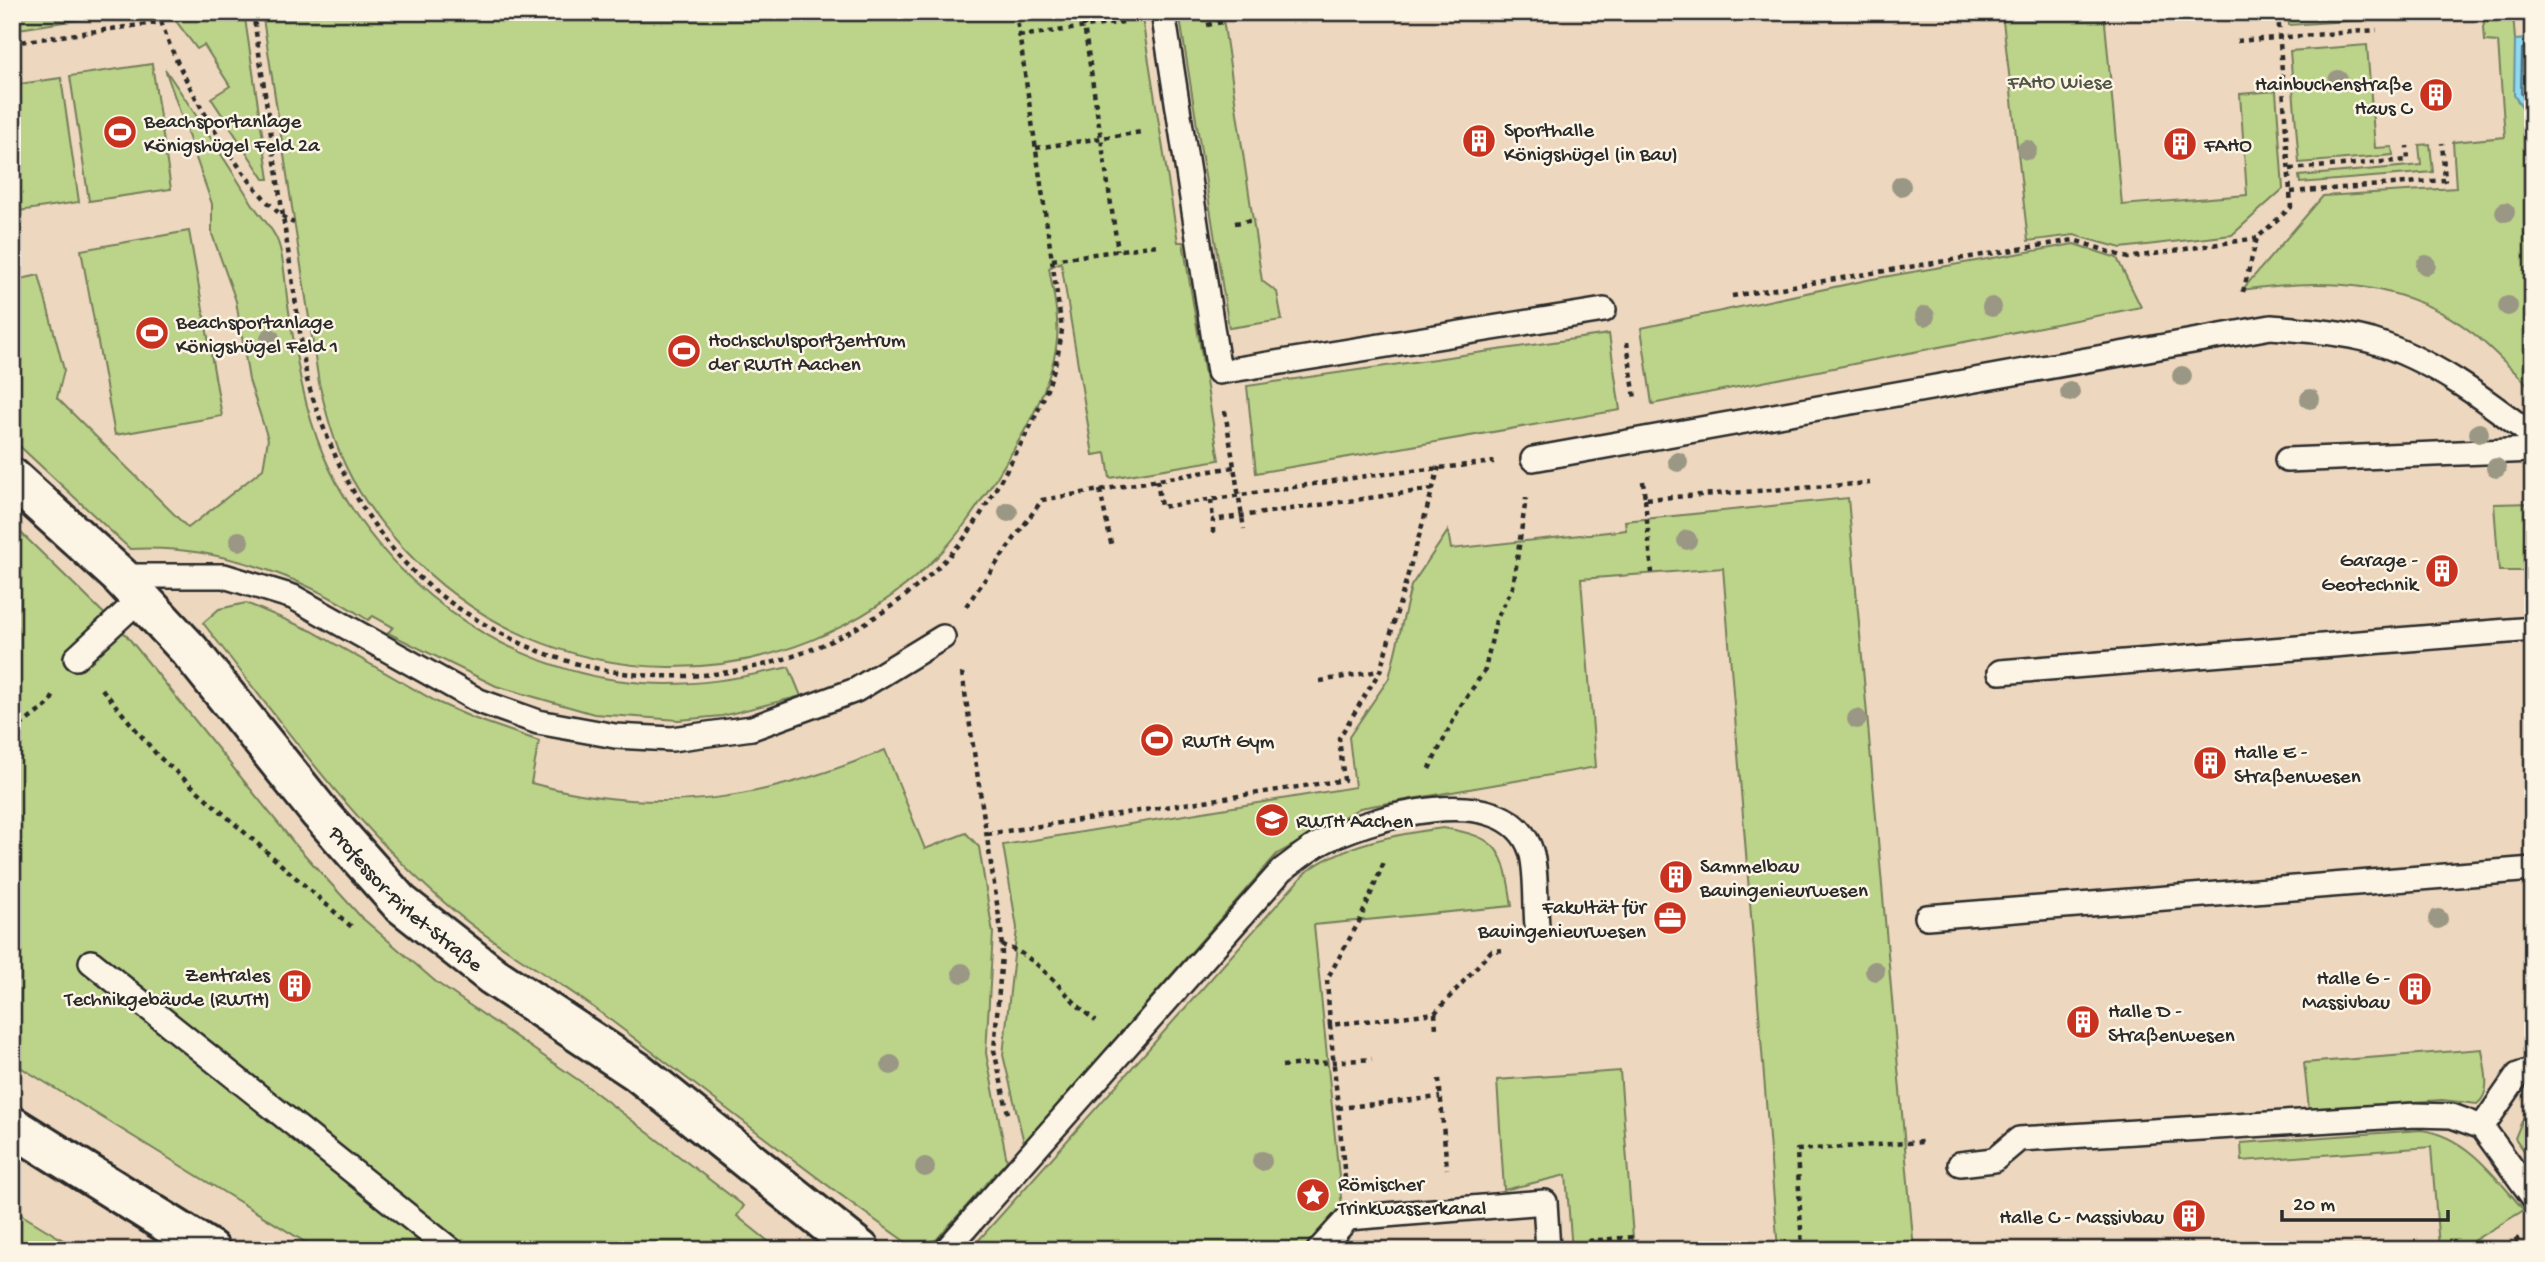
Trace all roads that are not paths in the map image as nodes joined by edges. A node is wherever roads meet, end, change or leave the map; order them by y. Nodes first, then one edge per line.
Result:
1 (1163, 12) edge
2 (1604, 310) dead end
3 (2533, 436) edge
4 (2533, 450) edge
5 (1533, 459) road end
6 (2287, 460) dead end
7 (12, 478) edge
8 (130, 587) junction
9 (2533, 629) edge
10 (948, 630) road end
11 (76, 658) road end
12 (2000, 672) dead end
13 (2533, 869) edge
14 (1927, 917) dead end
15 (1537, 926) road end
16 (91, 962) dead end
17 (2533, 1070) edge
18 (12, 1126) edge
19 (2482, 1127) junction
20 (1960, 1164) dead end
21 (2533, 1197) edge
22 (210, 1250) edge
23 (451, 1250) edge
24 (860, 1250) edge
25 (946, 1250) edge
26 (1320, 1250) edge
27 (1548, 1250) edge

1 - 2 lane
3 - 5 lane
4 - 6 lane
7 - 8 street, Professor-Pirlet-Straße
8 - 10 lane
8 - 11 lane
8 - 24 street, Professor-Pirlet-Straße
9 - 12 lane
13 - 14 lane
15 - 25 lane
16 - 23 lane
17 - 19 lane
18 - 22 street
19 - 20 lane
19 - 21 lane
26 - 27 lane

